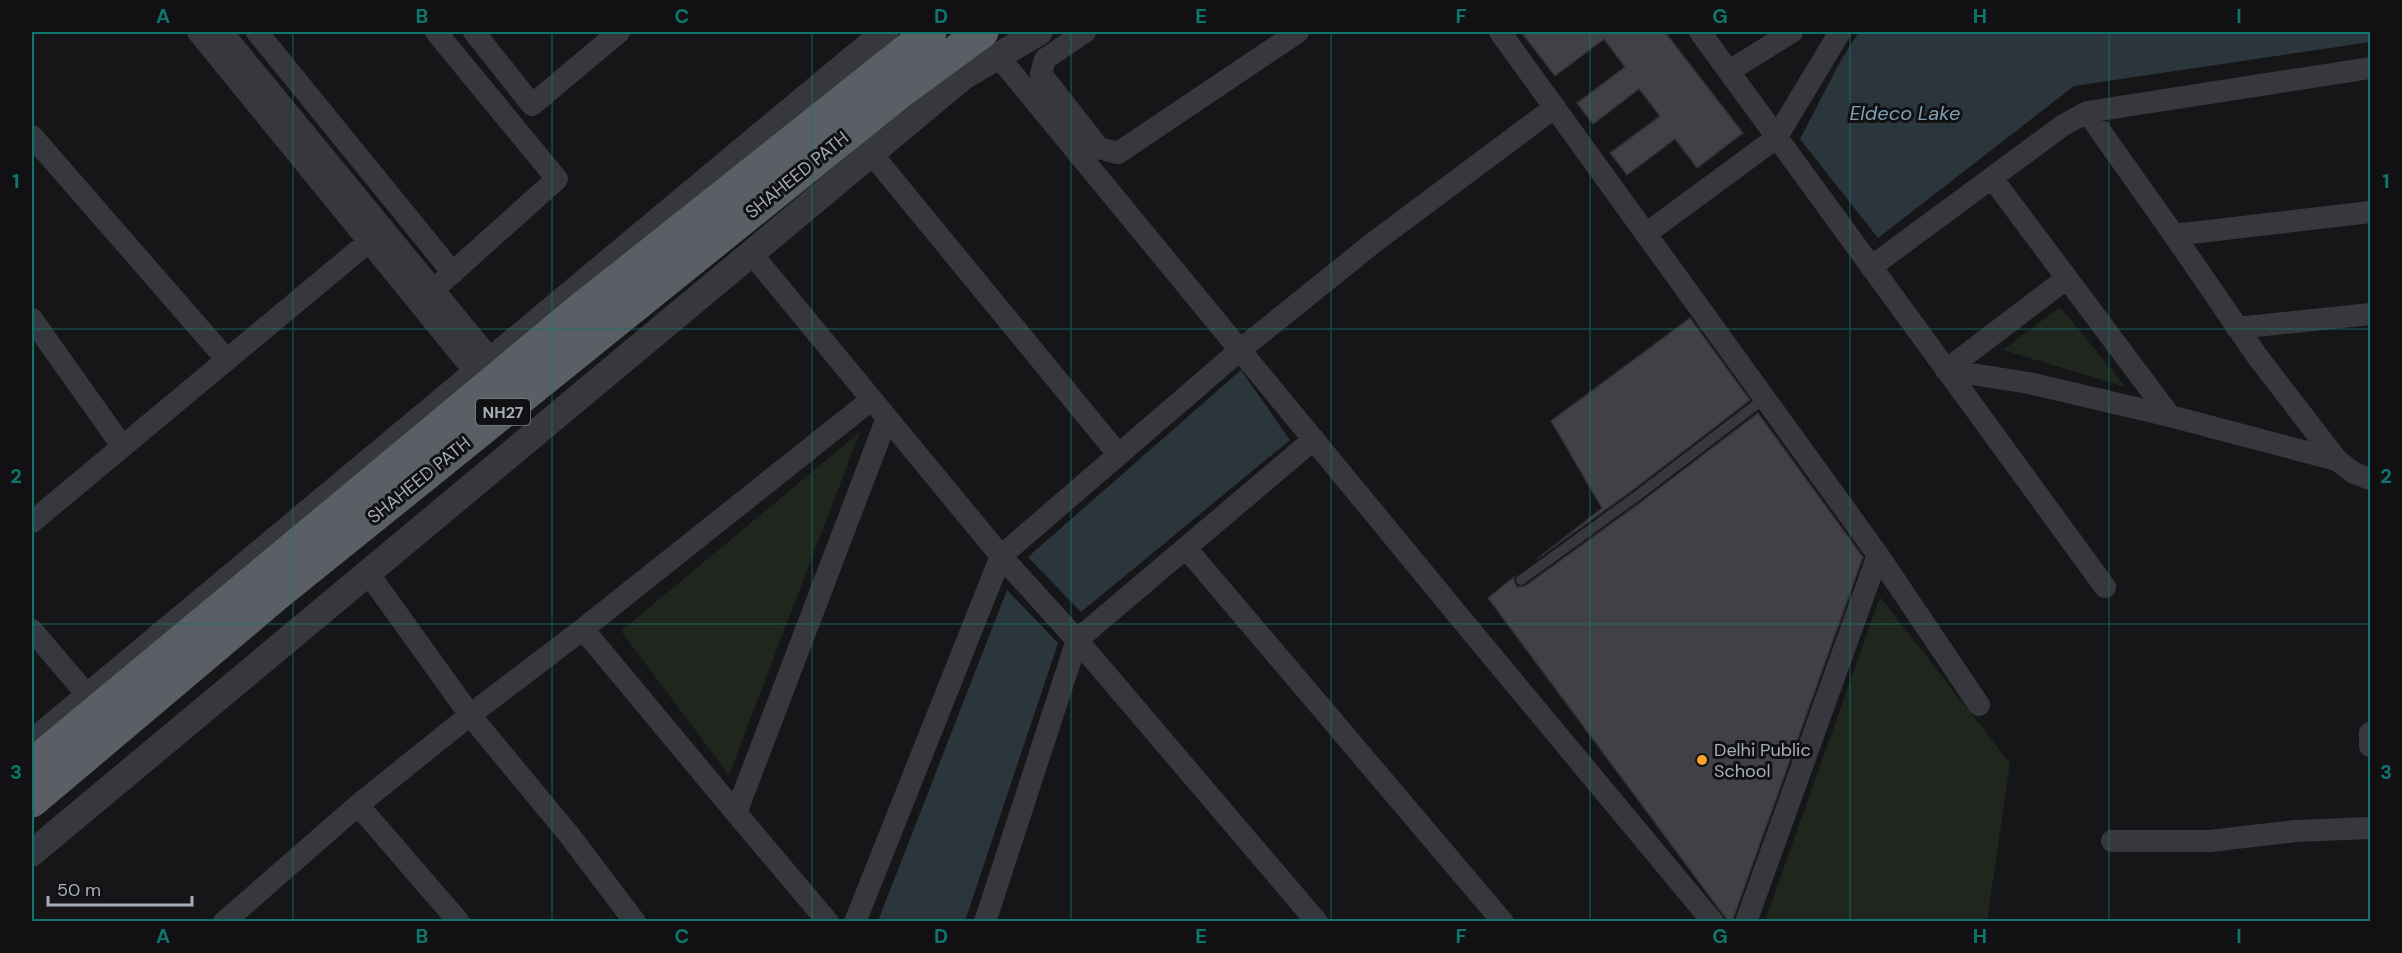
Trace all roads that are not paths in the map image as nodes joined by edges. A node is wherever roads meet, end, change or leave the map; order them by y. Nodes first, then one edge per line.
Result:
1 (198, 32) edge
2 (222, 32) edge
3 (257, 32) edge
4 (436, 32) edge
5 (474, 32) edge
6 (620, 32) edge
7 (885, 32) edge
8 (930, 32) edge
9 (1039, 32) edge
10 (1084, 32) edge
11 (1298, 32) edge
12 (1500, 32) edge
13 (1700, 32) edge
14 (1792, 32) edge
15 (1840, 32) edge
16 (990, 44) edge
17 (2370, 68) edge
18 (1729, 71) junction
19 (1555, 107) junction
20 (2087, 112) junction
21 (32, 136) edge
22 (1776, 138) junction
23 (871, 153) junction
24 (1992, 178) junction
25 (2370, 212) edge
26 (1647, 232) junction
27 (2174, 235) junction
28 (376, 236) junction
29 (751, 253) junction
30 (1870, 267) junction
31 (453, 273) junction
32 (2067, 278) junction
33 (426, 296) junction
34 (2370, 314) edge
35 (32, 319) edge
36 (2237, 328) junction
37 (1240, 350) junction
38 (226, 360) junction
39 (483, 366) junction
40 (1946, 370) junction
41 (1765, 397) junction
42 (871, 400) junction
43 (2170, 416) junction
44 (887, 418) junction
45 (1314, 439) junction
46 (122, 446) junction
47 (1118, 454) junction
48 (2337, 460) junction
49 (2370, 479) edge
50 (32, 522) edge
51 (1186, 548) junction
52 (1878, 555) junction
53 (1001, 556) junction
54 (368, 573) junction
55 (1521, 580) dead end
56 (2105, 587) dead end
57 (583, 628) junction
58 (32, 630) edge
59 (1077, 640) junction
60 (88, 696) junction
61 (1979, 705) dead end
62 (470, 715) junction
63 (2370, 733) edge
64 (32, 743) edge
65 (2370, 746) edge
66 (32, 765) edge
67 (32, 801) edge
68 (358, 806) junction
69 (736, 813) junction
70 (2370, 828) edge
71 (2112, 841) dead end
72 (32, 853) edge
73 (224, 921) edge
74 (459, 921) edge
75 (635, 921) edge
76 (828, 921) edge
77 (855, 921) edge
78 (985, 921) edge
79 (1317, 921) edge
80 (1503, 921) edge
81 (1713, 921) edge
82 (1746, 921) edge

1 - 28 street
2 - 28 street
3 - 31 street
4 - 31 street
5 - 6 street
7 - 39 street
8 - 66 highway, SHAHEED PATH / NH27
9 - 16 street
10 - 11 street
12 - 19 street
13 - 18 street
14 - 18 street
15 - 22 street
16 - 23 street
16 - 37 street
16 - 67 highway, SHAHEED PATH / NH27
17 - 20 street
18 - 22 street
19 - 26 street
19 - 37 street
20 - 24 street
20 - 27 street
21 - 38 street
22 - 26 street
22 - 30 street
23 - 29 street
23 - 47 street
24 - 30 street
24 - 32 street
25 - 27 street
26 - 41 street
27 - 36 street
28 - 33 street
28 - 38 street
29 - 42 street
29 - 54 street
30 - 40 street
31 - 33 street
32 - 40 street
32 - 43 street
33 - 39 street
34 - 36 street
35 - 46 street
36 - 48 street
37 - 45 street
37 - 47 street
38 - 46 street
39 - 60 street
40 - 43 street
40 - 56 street
41 - 52 street
41 - 55 lane
42 - 44 street
42 - 57 street
43 - 48 street
44 - 53 street
44 - 69 street
45 - 51 street
45 - 81 street
46 - 50 street
47 - 53 street
48 - 49 street
51 - 59 street
51 - 80 street
52 - 61 street
52 - 82 street
53 - 59 street
53 - 77 street
54 - 62 street
54 - 72 street
57 - 62 street
57 - 69 street
58 - 60 street
59 - 78 street
59 - 79 street
60 - 64 street
62 - 68 street
62 - 75 street
63 - 65 street
68 - 73 street
68 - 74 street
69 - 76 street
70 - 71 street

